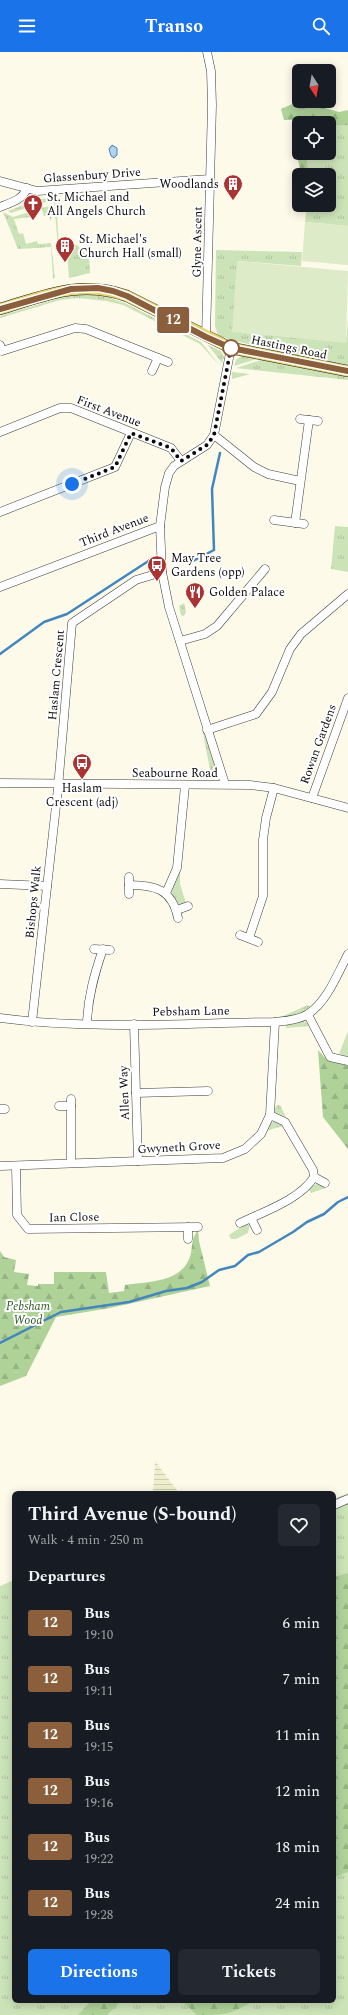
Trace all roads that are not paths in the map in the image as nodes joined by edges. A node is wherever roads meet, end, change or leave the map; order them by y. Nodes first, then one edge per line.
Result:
1 (207, 52) edge
2 (210, 179) junction
3 (0, 181) edge
4 (27, 188) junction
5 (0, 207) edge
6 (0, 309) edge
7 (206, 337) junction
8 (231, 348) junction
9 (1, 349) edge
10 (158, 358) junction
11 (168, 362) dead end
12 (152, 371) dead end
13 (348, 371) edge
14 (300, 419) dead end
15 (309, 420) junction
16 (318, 422) dead end
17 (0, 432) edge
18 (131, 433) junction
19 (214, 435) junction
20 (181, 461) junction
21 (300, 481) junction
22 (0, 512) edge
23 (274, 520) dead end
24 (295, 523) junction
25 (304, 524) dead end
26 (160, 526) junction
27 (162, 572) junction
28 (263, 574) dead end
29 (0, 587) edge
30 (343, 595) edge
31 (180, 641) junction
32 (348, 698) edge
33 (207, 730) junction
34 (0, 783) edge
35 (58, 784) junction
36 (224, 784) junction
37 (185, 786) junction
38 (274, 788) junction
39 (312, 798) junction
40 (348, 808) edge
41 (0, 884) edge
42 (47, 886) junction
43 (166, 892) junction
44 (129, 894) dead end
45 (188, 906) dead end
46 (240, 935) dead end
47 (249, 938) junction
48 (258, 942) dead end
49 (94, 949) dead end
50 (348, 954) edge
51 (308, 1015) junction
52 (0, 1018) edge
53 (32, 1022) junction
54 (275, 1022) junction
55 (87, 1023) junction
56 (134, 1024) junction
57 (348, 1061) edge
58 (208, 1091) dead end
59 (136, 1093) junction
60 (59, 1106) dead end
61 (270, 1115) junction
62 (138, 1161) junction
63 (71, 1164) junction
64 (0, 1166) edge
65 (16, 1166) junction
66 (314, 1177) junction
67 (325, 1183) dead end
68 (251, 1218) junction
69 (240, 1223) dead end
70 (198, 1227) dead end
71 (188, 1228) junction
72 (257, 1230) dead end
73 (188, 1239) dead end
74 (348, 1499) edge
75 (336, 1504) edge

1 - 2 street, Glyne Ascent
2 - 4 street, Glassenbury Drive
2 - 7 street, Glyne Ascent
3 - 4 street, Glassenbury Drive
4 - 5 street
6 - 7 main road, Hastings Road
7 - 8 main road, Hastings Road
8 - 13 main road, Hastings Road
8 - 19 street
9 - 10 street
10 - 11 street
10 - 12 street
14 - 15 street
15 - 16 street
15 - 21 street
17 - 18 street, First Avenue
18 - 20 street, First Avenue
18 - 22 street
19 - 20 street, Third Avenue
19 - 21 street
20 - 26 street, Third Avenue
21 - 24 street
23 - 24 street
24 - 25 street
26 - 27 street
26 - 29 street, Third Avenue
27 - 31 street
27 - 35 street, Haslam Crescent
28 - 31 street
30 - 33 street
31 - 33 street
32 - 39 street, Rowan Gardens
33 - 36 street
34 - 35 street, Seabourne Road
35 - 37 street, Seabourne Road
35 - 42 street, Bishops Walk
36 - 37 street, Seabourne Road
36 - 38 street, Seabourne Road
37 - 43 street
38 - 39 street, Seabourne Road
38 - 47 street
39 - 40 street, Seabourne Road
41 - 42 street
42 - 53 street, Bishops Walk
43 - 44 street
43 - 45 street
46 - 47 street
47 - 48 street
49 - 55 street
50 - 51 street
51 - 54 street, Pebsham Lane
51 - 57 street
52 - 53 street, Pebsham Lane
53 - 55 street, Pebsham Lane
54 - 56 street, Pebsham Lane
54 - 61 street, Gwyneth Grove
55 - 56 street, Pebsham Lane
56 - 59 street, Allen Way
58 - 59 street
59 - 62 street, Allen Way
60 - 63 street
61 - 62 street, Gwyneth Grove
61 - 66 street
62 - 63 street, Gwyneth Grove
63 - 65 street, Gwyneth Grove
64 - 65 street, Gwyneth Grove
65 - 71 street, Ian Close
66 - 67 street
66 - 68 street
68 - 69 street
68 - 72 street
70 - 71 street, Ian Close
71 - 73 street
74 - 75 street

